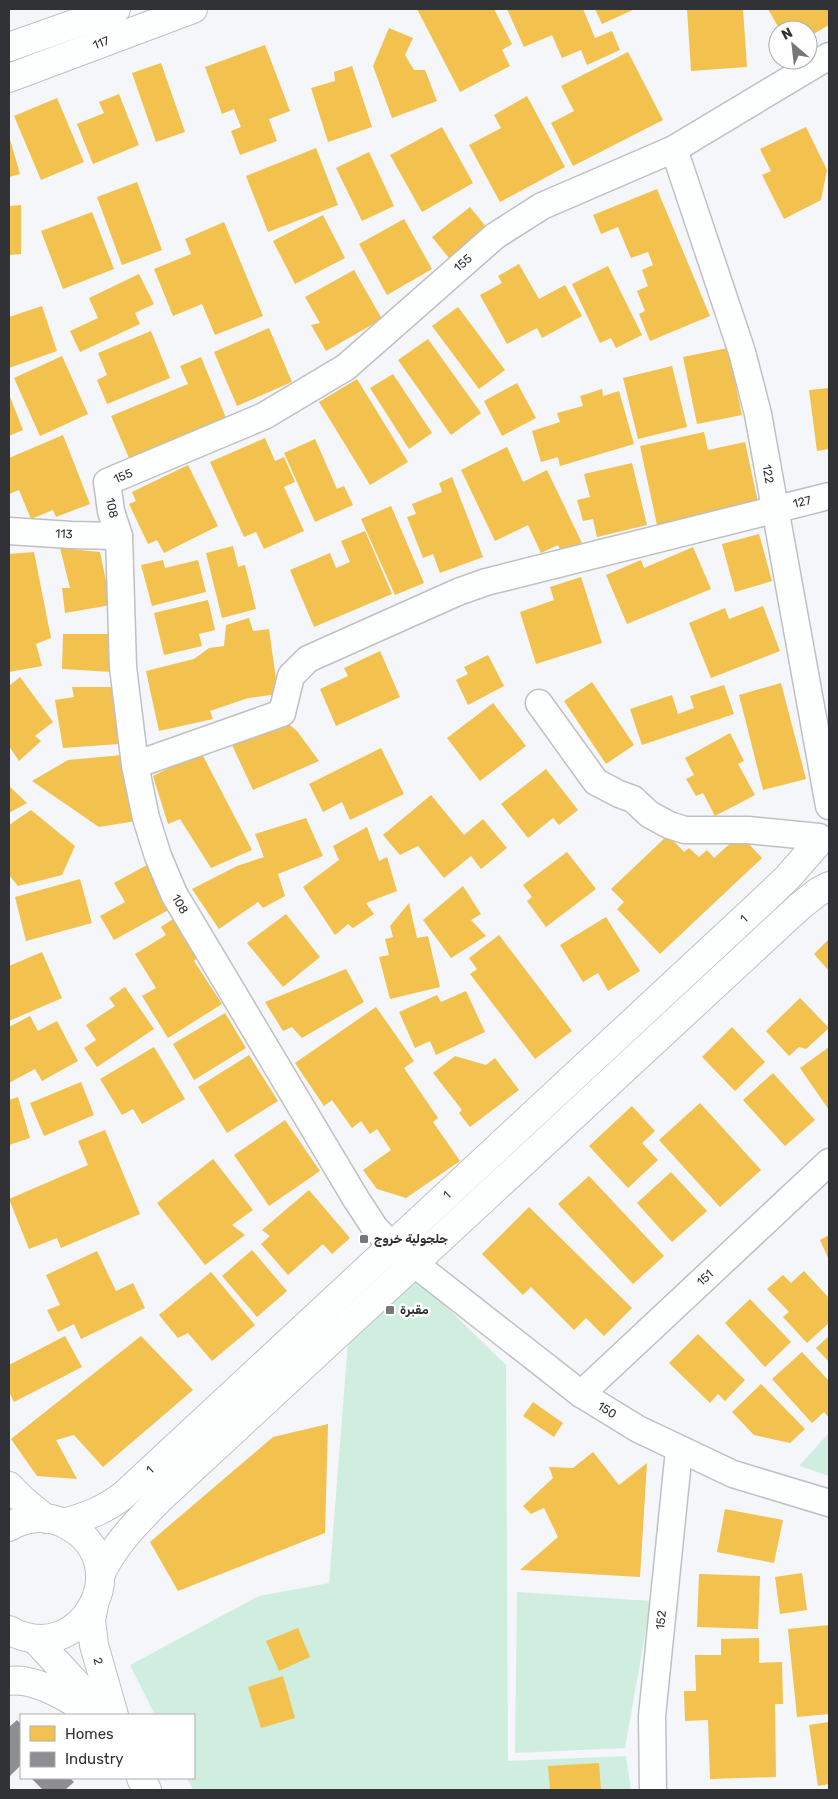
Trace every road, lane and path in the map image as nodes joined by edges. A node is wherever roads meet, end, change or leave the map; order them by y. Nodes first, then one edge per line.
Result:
1 (116, 9) edge
2 (193, 9) edge
3 (9, 47) edge
4 (829, 56) edge
5 (9, 78) edge
6 (674, 149) junction
7 (107, 482) joint
8 (829, 496) edge
9 (775, 509) junction
10 (9, 531) edge
11 (119, 536) junction
12 (539, 703) dead end
13 (135, 765) junction
14 (829, 806) edge
15 (821, 837) edge
16 (829, 879) edge
17 (829, 886) edge
18 (829, 1162) edge
19 (392, 1246) junction
20 (414, 1263) junction
21 (581, 1394) junction
22 (680, 1450) junction
23 (9, 1486) edge
24 (829, 1503) edge
25 (55, 1521) junction
26 (9, 1527) edge
27 (100, 1575) junction
28 (94, 1605) junction
29 (20, 1638) edge
30 (9, 1681) edge
31 (93, 1714) edge
32 (100, 1714) edge
33 (114, 1714) edge
34 (141, 1779) edge
35 (147, 1790) edge
36 (653, 1790) edge

1 - 3 main road
2 - 5 main road, 117
4 - 6 street, 155
6 - 7 street, 155
6 - 9 street, 122
7 - 11 street, 108
8 - 9 street, 127
9 - 13 street, 127
9 - 14 street, 122
10 - 11 street, 113
11 - 13 street, 108
12 - 15 street
13 - 19 street, 108
15 - 16 main road
15 - 19 main road, 1
17 - 20 main road
18 - 21 street, 151
19 - 20 street, 108
19 - 25 main road, 1
20 - 21 street, 150
20 - 27 main road
21 - 22 street, 150
22 - 24 street, 150
22 - 36 street, 152
23 - 25 main road
25 - 26 main road, 1
25 - 27 main road
27 - 28 main road, 2
28 - 29 main road
28 - 33 main road, 2
29 - 32 main road
30 - 31 main road
34 - 35 main road

